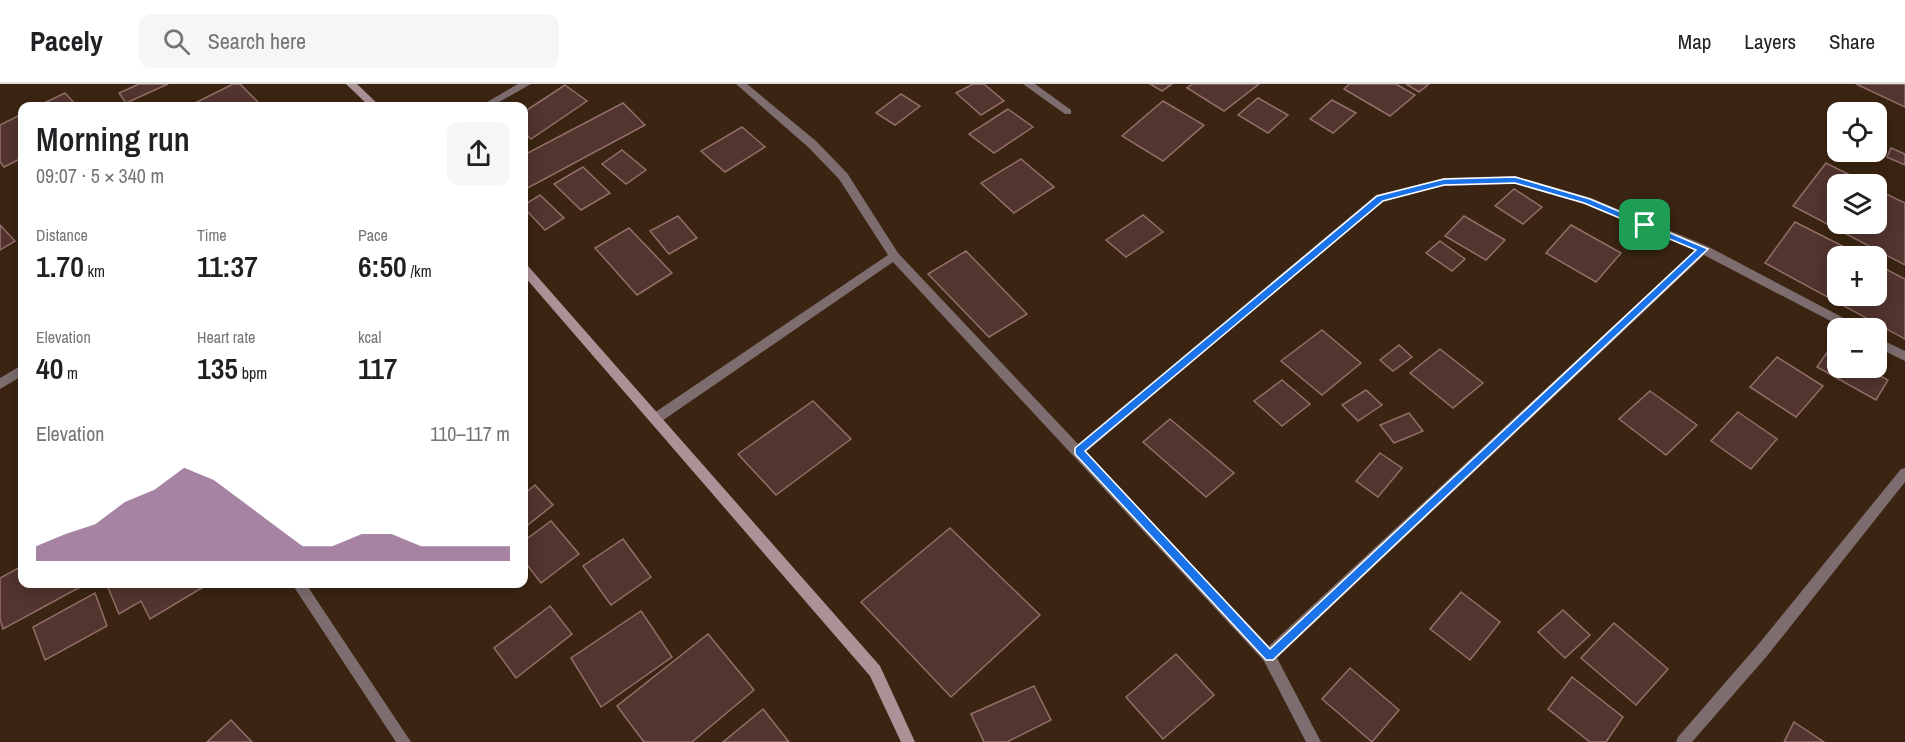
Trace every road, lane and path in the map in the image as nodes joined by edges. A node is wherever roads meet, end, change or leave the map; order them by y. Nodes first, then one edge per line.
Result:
1 (351, 84) edge
2 (526, 84) edge
3 (741, 84) edge
4 (1028, 84) edge
5 (371, 102) edge
6 (492, 102) edge
7 (1068, 112) dead end
8 (1703, 249) junction
9 (894, 256) junction
10 (528, 274) edge
11 (1834, 318) edge
12 (1887, 347) edge
13 (1905, 356) edge
14 (18, 373) edge
15 (0, 384) edge
16 (655, 420) junction
17 (1078, 451) junction
18 (1905, 473) edge
19 (302, 588) edge
20 (1269, 657) junction
21 (404, 742) edge
22 (908, 742) edge
23 (1314, 742) edge
24 (1683, 742) edge

1 - 5 main road
2 - 6 street
3 - 9 street
4 - 7 street
8 - 11 street
8 - 17 street
8 - 20 street
9 - 16 street
9 - 17 street
10 - 16 main road
12 - 13 street
14 - 15 street
16 - 22 main road
17 - 20 street
18 - 24 street
19 - 21 street
20 - 23 street

